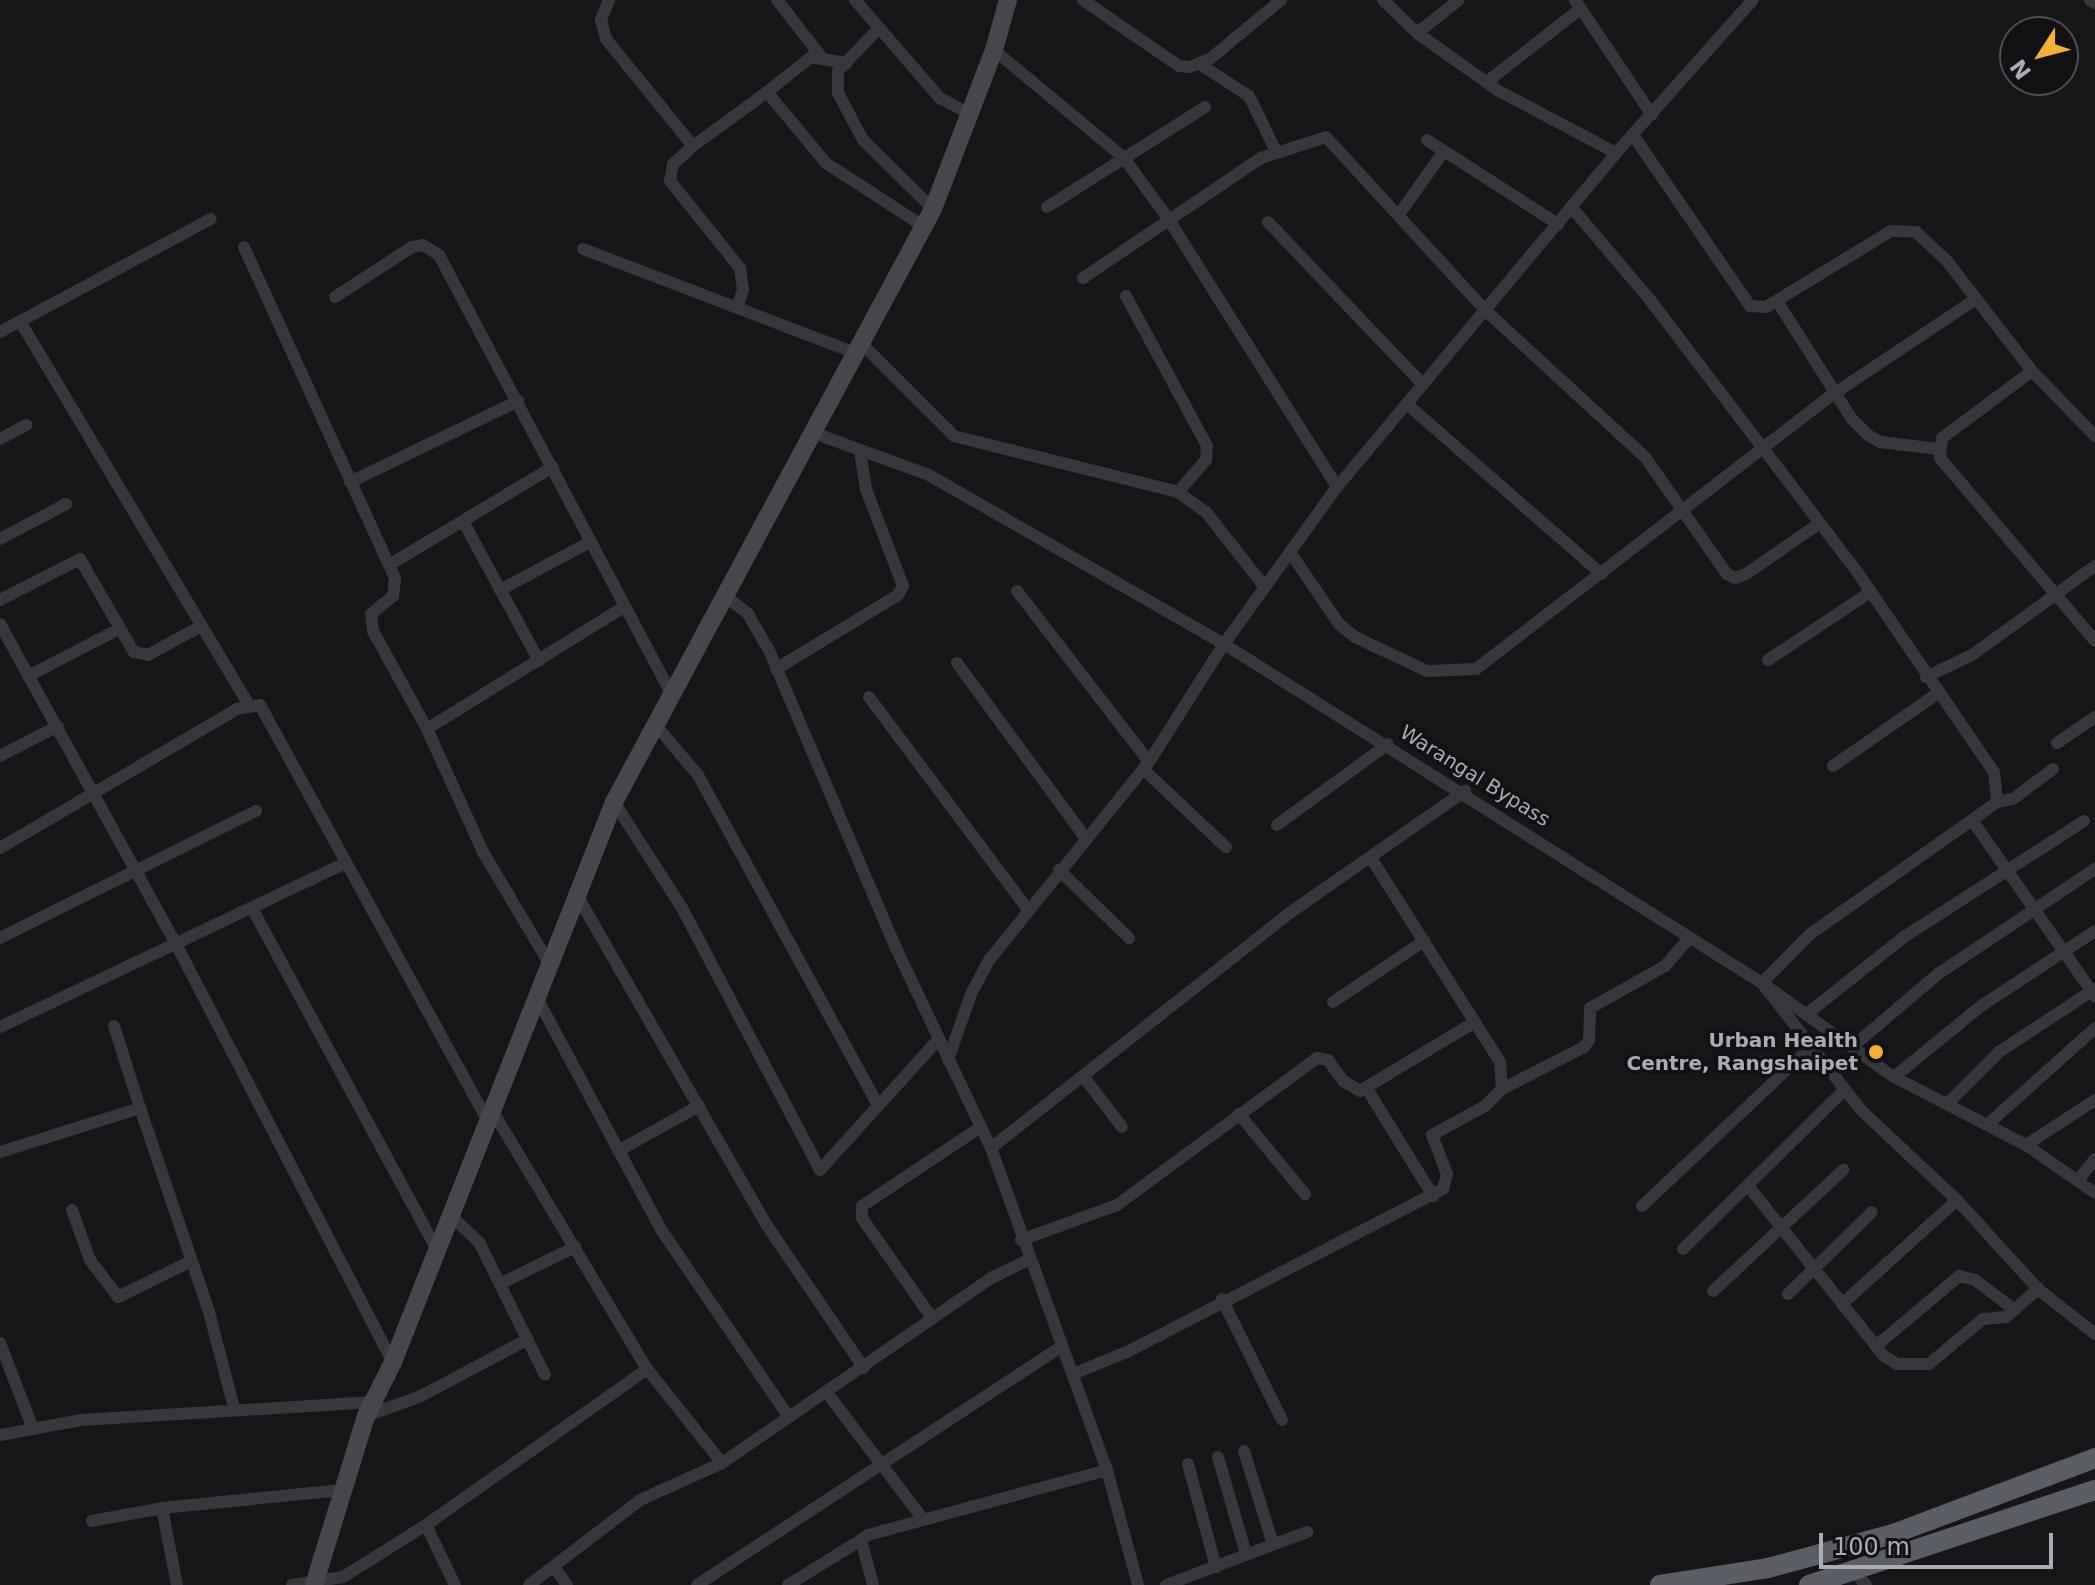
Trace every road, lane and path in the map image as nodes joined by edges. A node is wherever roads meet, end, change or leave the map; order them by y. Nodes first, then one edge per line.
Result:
1 (609, 0) edge
2 (777, 0) edge
3 (855, 0) edge
4 (1008, 0) edge
5 (1083, 0) edge
6 (1281, 0) edge
7 (1383, 0) edge
8 (1459, 0) edge
9 (1747, 2) edge
10 (1578, 4) edge
11 (879, 28) junction
12 (1417, 33) junction
13 (994, 50) junction
14 (820, 55) junction
15 (846, 63) junction
16 (1201, 65) junction
17 (1488, 81) junction
18 (767, 92) junction
19 (1205, 107) dead end
20 (970, 114) junction
21 (1652, 115) junction
22 (1633, 135) junction
23 (1427, 140) dead end
24 (693, 146) junction
25 (1276, 151) junction
26 (1444, 151) junction
27 (1616, 153) junction
28 (1124, 158) junction
29 (1047, 207) dead end
30 (1572, 208) junction
31 (933, 209) junction
32 (1400, 213) junction
33 (211, 219) dead end
34 (1169, 220) junction
35 (1268, 222) dead end
36 (1558, 224) junction
37 (923, 226) junction
38 (244, 247) dead end
39 (583, 249) dead end
40 (1083, 278) dead end
41 (1126, 296) dead end
42 (335, 297) dead end
43 (1976, 299) junction
44 (1777, 301) junction
45 (737, 307) junction
46 (1484, 309) junction
47 (20, 321) junction
48 (0, 332) edge
49 (858, 348) junction
50 (2032, 371) junction
51 (1423, 385) junction
52 (1835, 393) junction
53 (518, 401) junction
54 (1408, 405) junction
55 (26, 425) dead end
56 (811, 432) junction
57 (2095, 436) edge
58 (0, 439) edge
59 (1939, 449) junction
60 (1762, 450) junction
61 (860, 452) junction
62 (553, 467) junction
63 (350, 482) junction
64 (1337, 487) junction
65 (1178, 492) junction
66 (66, 504) dead end
67 (1684, 510) junction
68 (463, 521) junction
69 (1820, 523) junction
70 (0, 539) edge
71 (590, 542) junction
72 (1290, 552) junction
73 (389, 565) junction
74 (2095, 566) edge
75 (1602, 574) junction
76 (1264, 586) junction
77 (500, 590) junction
78 (1017, 591) dead end
79 (1869, 593) junction
80 (724, 595) junction
81 (2056, 596) junction
82 (0, 600) edge
83 (622, 608) junction
84 (0, 624) edge
85 (201, 626) junction
86 (119, 629) junction
87 (2095, 641) edge
88 (1224, 644) junction
89 (1768, 660) dead end
90 (539, 661) junction
91 (957, 663) dead end
92 (776, 669) junction
93 (28, 676) junction
94 (1926, 677) junction
95 (1938, 693) junction
96 (671, 694) junction
97 (869, 697) dead end
98 (248, 704) junction
99 (2095, 717) edge
100 (654, 723) junction
101 (58, 726) junction
102 (427, 729) junction
103 (2057, 743) dead end
104 (1388, 744) junction
105 (0, 756) edge
106 (1146, 765) junction
107 (1833, 766) dead end
108 (2053, 769) dead end
109 (1465, 791) junction
110 (93, 798) junction
111 (614, 802) junction
112 (1997, 802) junction
113 (256, 811) dead end
114 (1972, 820) junction
115 (2084, 821) dead end
116 (1277, 825) dead end
117 (1085, 837) junction
118 (1226, 847) dead end
119 (0, 848) edge
120 (1371, 858) junction
121 (346, 863) junction
122 (2095, 869) edge
123 (1059, 870) junction
124 (2006, 873) junction
125 (137, 874) junction
126 (578, 897) junction
127 (252, 908) junction
128 (1027, 908) junction
129 (2034, 910) junction
130 (2095, 931) edge
131 (1690, 937) junction
132 (0, 938) edge
133 (1129, 938) dead end
134 (1424, 941) junction
135 (176, 944) junction
136 (2064, 952) junction
137 (550, 965) junction
138 (1762, 983) junction
139 (2094, 992) edge
140 (537, 998) junction
141 (1333, 1002) dead end
142 (1808, 1013) junction
143 (1475, 1022) junction
144 (114, 1026) dead end
145 (0, 1027) edge
146 (2095, 1028) edge
147 (938, 1040) junction
148 (1811, 1047) junction
149 (1852, 1047) junction
150 (948, 1060) junction
151 (1083, 1076) junction
152 (1894, 1077) junction
153 (1367, 1089) junction
154 (1502, 1089) junction
155 (1844, 1090) junction
156 (2095, 1100) edge
157 (1949, 1102) junction
158 (878, 1105) junction
159 (699, 1106) junction
160 (140, 1108) junction
161 (1239, 1114) junction
162 (490, 1116) junction
163 (1987, 1125) junction
164 (981, 1127) junction
165 (1122, 1127) dead end
166 (2026, 1145) junction
167 (991, 1148) junction
168 (618, 1151) junction
169 (0, 1152) edge
170 (2095, 1159) edge
171 (1843, 1170) dead end
172 (2078, 1180) junction
173 (1749, 1187) junction
174 (2095, 1193) edge
175 (1305, 1194) dead end
176 (1433, 1196) junction
177 (1957, 1200) junction
178 (1642, 1206) dead end
179 (72, 1210) dead end
180 (1872, 1212) dead end
181 (451, 1216) junction
182 (1783, 1228) junction
183 (1021, 1240) junction
184 (575, 1247) junction
185 (1683, 1249) dead end
186 (437, 1250) junction
187 (1028, 1260) junction
188 (189, 1262) junction
189 (1815, 1269) junction
190 (500, 1284) junction
191 (2038, 1289) junction
192 (1713, 1291) dead end
193 (1788, 1294) dead end
194 (1222, 1299) junction
195 (1842, 1304) junction
196 (2015, 1310) junction
197 (932, 1318) junction
198 (2095, 1334) edge
199 (528, 1339) junction
200 (0, 1343) edge
201 (1062, 1346) junction
202 (1876, 1346) junction
203 (393, 1362) junction
204 (864, 1368) junction
205 (647, 1369) junction
206 (1073, 1374) junction
207 (545, 1375) dead end
208 (827, 1393) junction
209 (234, 1408) junction
210 (370, 1409) junction
211 (789, 1417) junction
212 (1282, 1420) dead end
213 (32, 1426) junction
214 (0, 1435) edge
215 (1244, 1451) dead end
216 (1218, 1457) dead end
217 (2095, 1458) edge
218 (882, 1461) junction
219 (722, 1463) junction
220 (1188, 1464) dead end
221 (1107, 1470) junction
222 (342, 1490) junction
223 (2095, 1490) edge
224 (162, 1508) junction
225 (923, 1519) junction
226 (92, 1521) dead end
227 (426, 1525) junction
228 (1307, 1532) dead end
229 (861, 1540) junction
230 (1273, 1544) junction
231 (1246, 1554) junction
232 (554, 1567) junction
233 (1216, 1567) junction
234 (1859, 1578) edge
235 (315, 1583) edge
236 (177, 1585) edge
237 (292, 1585) edge
238 (455, 1585) edge
239 (529, 1585) edge
240 (567, 1585) edge
241 (697, 1585) edge
242 (788, 1585) edge
243 (873, 1585) edge
244 (1138, 1585) edge
245 (1166, 1585) edge
246 (1660, 1585) edge
247 (1809, 1585) edge

1 - 24 street
2 - 14 street
3 - 11 street
4 - 13 main road
5 - 16 street
6 - 16 street
7 - 12 street
8 - 12 street
9 - 21 street
10 - 17 street
10 - 21 street
11 - 15 street
11 - 20 street
12 - 17 street
13 - 20 main road
13 - 28 street
14 - 15 street
14 - 18 street
15 - 31 street
16 - 25 street
17 - 27 street
18 - 24 street
18 - 37 street
19 - 28 street
20 - 31 main road
21 - 22 street
22 - 27 street
22 - 44 street
23 - 26 street
24 - 45 street
25 - 32 street
25 - 34 street
26 - 32 street
26 - 36 street
27 - 30 street
28 - 29 street
28 - 34 street
30 - 36 street
30 - 60 street
31 - 37 main road
32 - 46 street
33 - 47 street
34 - 40 street
34 - 64 street
35 - 51 street
36 - 46 street
37 - 49 main road
38 - 63 street
39 - 45 street
41 - 65 street
42 - 53 street
43 - 44 street
43 - 50 street
43 - 52 street
44 - 52 street
45 - 49 street
46 - 51 street
46 - 67 street
47 - 48 street
47 - 85 street
49 - 56 main road
49 - 65 street
50 - 57 street
50 - 59 street
51 - 54 street
52 - 59 street
52 - 60 street
53 - 62 street
53 - 63 street
54 - 64 street
54 - 75 street
55 - 58 street
56 - 61 street, Warangal Bypass
56 - 80 main road
59 - 81 street
60 - 67 street
60 - 69 street
61 - 88 street, Warangal Bypass
61 - 92 street
62 - 68 street
62 - 71 street
63 - 73 street
64 - 72 street
65 - 76 street
66 - 70 street
67 - 69 street
67 - 75 street
68 - 73 street
68 - 77 street
69 - 79 street
71 - 77 street
71 - 83 street
72 - 75 street
72 - 76 street
73 - 102 street
74 - 81 street
76 - 88 street
77 - 90 street
78 - 106 street
79 - 89 street
79 - 94 street
80 - 92 street
80 - 96 main road
81 - 87 street
81 - 94 street
82 - 86 street
83 - 90 street
83 - 96 street
84 - 93 street
85 - 86 street
85 - 98 street
86 - 93 street
88 - 104 street, Warangal Bypass
88 - 106 street
90 - 102 street
91 - 117 street
92 - 147 street
93 - 101 street
94 - 95 street
95 - 107 street
95 - 112 street
96 - 100 main road
97 - 128 street
98 - 110 street
98 - 121 street
99 - 103 street
100 - 111 main road
100 - 158 street
101 - 105 street
101 - 110 street
102 - 137 street
104 - 109 street, Warangal Bypass
104 - 116 street
106 - 117 street
106 - 118 street
108 - 112 street
109 - 120 street
109 - 131 street, Warangal Bypass
110 - 119 street
110 - 125 street
111 - 126 main road
111 - 158 street
112 - 114 street
113 - 125 street
114 - 124 street
114 - 138 street
115 - 124 street
117 - 123 street
120 - 134 street
120 - 151 street
121 - 127 street
121 - 162 street
122 - 129 street
123 - 128 street
123 - 133 street
124 - 129 street
124 - 142 street
125 - 132 street
125 - 135 street
126 - 137 main road
126 - 159 street
127 - 135 street
127 - 186 street
128 - 150 street
129 - 136 street
129 - 149 street
130 - 136 street
131 - 138 street, Warangal Bypass
131 - 154 street
134 - 141 street
134 - 143 street
135 - 145 street
135 - 203 street
136 - 139 street
136 - 152 street
137 - 140 main road
138 - 142 street, Warangal Bypass
138 - 148 street
139 - 157 street
140 - 162 main road
140 - 168 street
142 - 149 street, Warangal Bypass
143 - 153 street
143 - 154 street
144 - 160 street
146 - 163 street
147 - 150 street
147 - 158 street
148 - 155 street
148 - 178 street
149 - 152 street, Warangal Bypass
150 - 164 street
151 - 165 street
151 - 167 street
152 - 157 street, Warangal Bypass
153 - 161 street
153 - 176 street
154 - 176 street
155 - 173 street
155 - 177 street
156 - 166 street
157 - 163 street, Warangal Bypass
159 - 168 street
159 - 204 street
160 - 169 street
160 - 188 street
161 - 175 street
161 - 183 street
162 - 181 main road
162 - 184 street
163 - 166 street, Warangal Bypass
164 - 167 street
164 - 197 street
166 - 172 street, Warangal Bypass
167 - 183 street
168 - 211 street
170 - 172 street
171 - 182 street
172 - 174 street, Warangal Bypass
173 - 182 street
173 - 185 street
176 - 194 street
177 - 191 street
177 - 195 street
179 - 188 street
180 - 189 street
181 - 186 main road
181 - 190 street
182 - 189 street
182 - 192 street
183 - 187 street
184 - 190 street
184 - 205 street
186 - 203 main road
187 - 197 street
187 - 201 street
188 - 209 street
189 - 193 street
189 - 195 street
190 - 199 street
191 - 196 street
191 - 198 street
194 - 206 street
194 - 212 street
195 - 202 street
196 - 202 street
196 - 202 street
197 - 204 street
199 - 207 street
199 - 210 street
200 - 213 street
201 - 206 street
201 - 218 street
203 - 210 main road
204 - 208 street
205 - 219 street
205 - 227 street
206 - 221 street
208 - 211 street
208 - 218 street
209 - 210 street
209 - 213 street
210 - 222 main road
211 - 219 street
213 - 214 street
215 - 230 street
216 - 231 street
217 - 246 highway
218 - 225 street
218 - 241 street
219 - 232 street
220 - 233 street
221 - 225 street
221 - 244 street
222 - 224 street
222 - 235 main road
223 - 234 highway
224 - 226 street
224 - 236 street
225 - 229 street
227 - 235 street
227 - 238 street
228 - 230 street
229 - 242 street
229 - 243 street
230 - 231 street
231 - 233 street
232 - 239 street
232 - 240 street
233 - 245 street
234 - 247 highway
235 - 237 street

